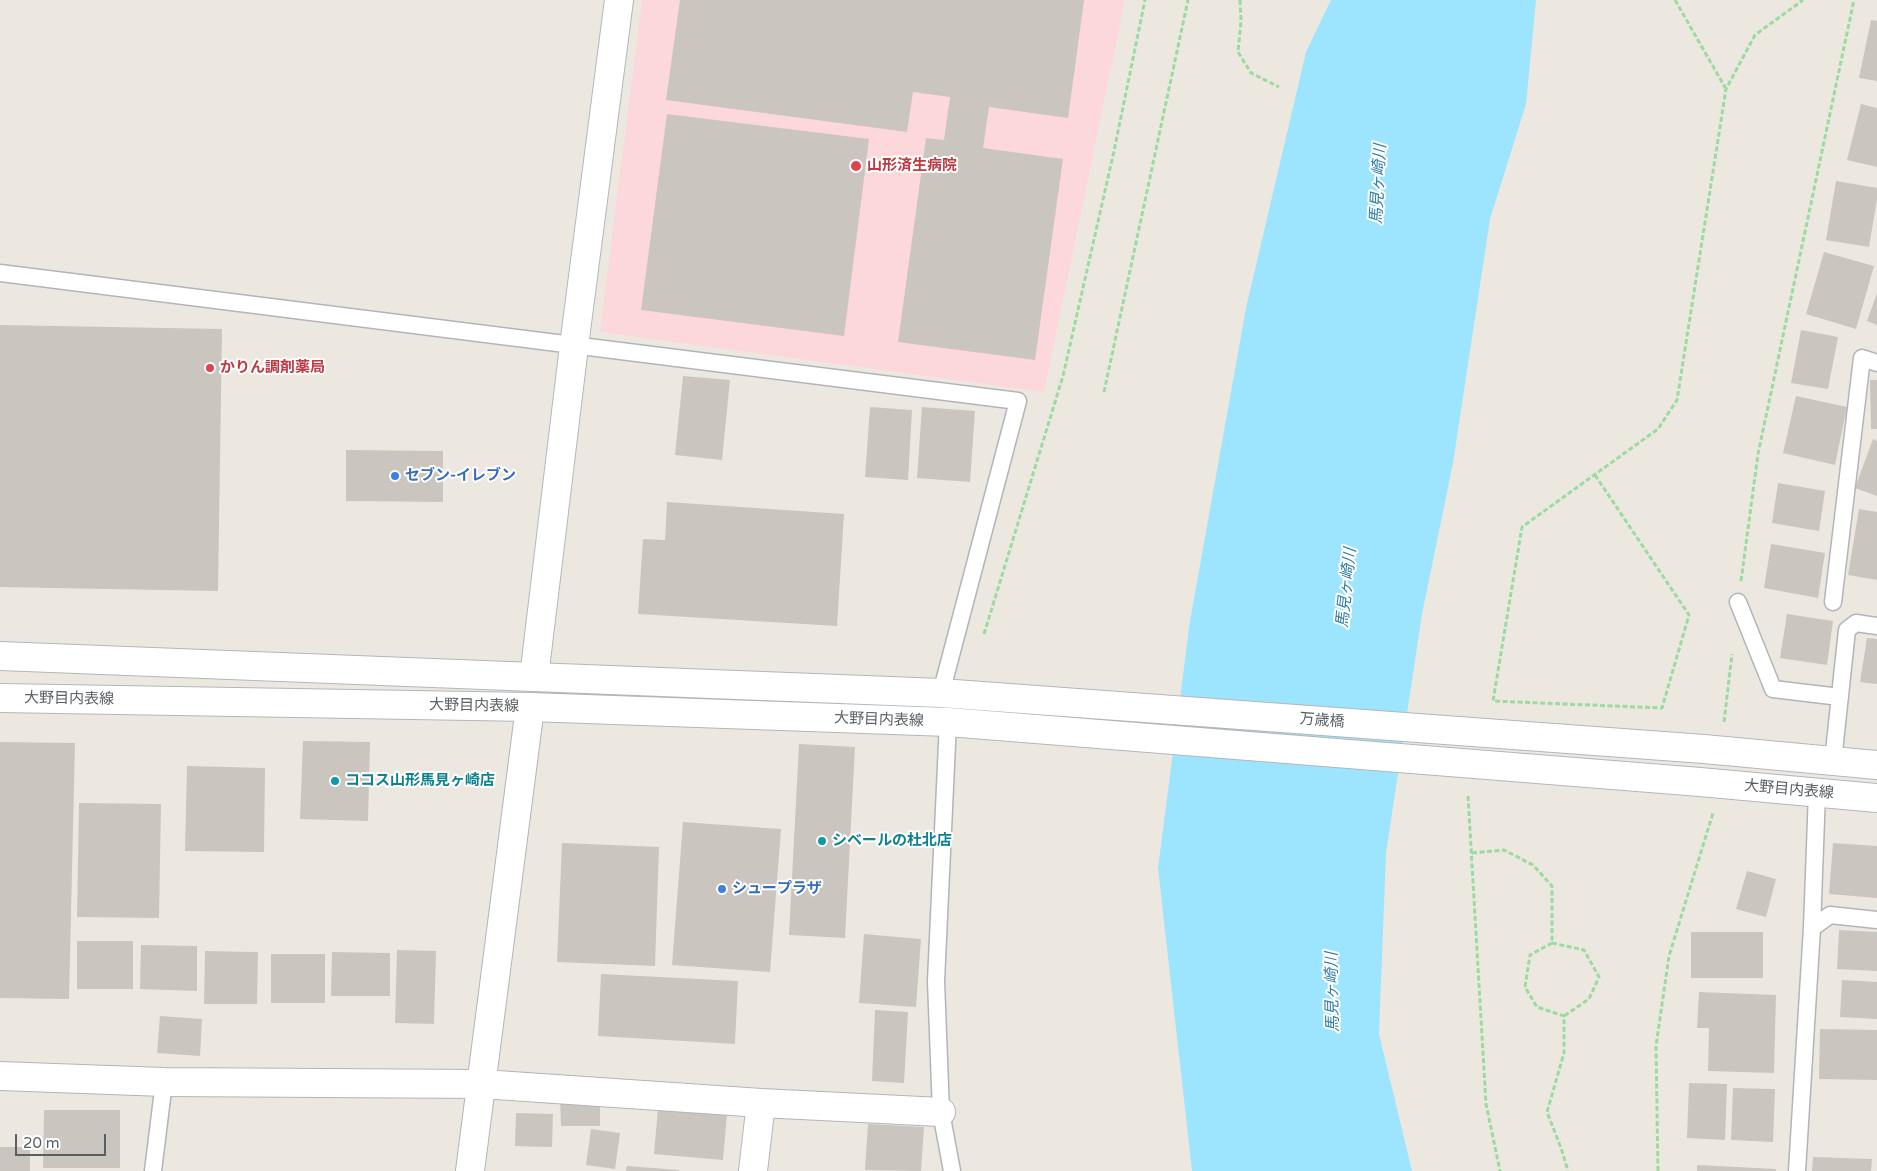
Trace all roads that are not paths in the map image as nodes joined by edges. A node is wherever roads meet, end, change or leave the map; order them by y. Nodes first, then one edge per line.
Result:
1 (619, 0) edge
2 (0, 273) edge
3 (574, 346) junction
4 (1877, 363) edge
5 (1738, 602) road end
6 (1832, 602) dead end
7 (1877, 626) edge
8 (0, 656) edge
9 (534, 678) junction
10 (941, 693) junction
11 (1840, 697) junction
12 (0, 698) edge
13 (530, 707) junction
14 (948, 722) junction
15 (1832, 762) junction
16 (1877, 765) edge
17 (1711, 783) joint
18 (1817, 792) junction
19 (1877, 798) edge
20 (1877, 920) edge
21 (1812, 928) junction
22 (0, 1076) edge
23 (164, 1082) junction
24 (482, 1084) junction
25 (761, 1103) junction
26 (941, 1112) junction
27 (153, 1171) edge
28 (470, 1171) edge
29 (752, 1171) edge
30 (952, 1171) edge
31 (1798, 1171) edge

1 - 3 main road
2 - 3 lane
3 - 9 main road
3 - 10 lane
4 - 6 lane
5 - 11 lane
7 - 11 lane
8 - 9 main road, 大野目内表線
9 - 10 main road, 大野目内表線
10 - 15 main road, 万歳橋
11 - 15 lane
12 - 13 main road, 大野目内表線
13 - 14 main road, 大野目内表線
13 - 24 main road
14 - 17 main road, 万歳橋
14 - 26 lane
15 - 16 main road
17 - 18 main road, 大野目内表線
18 - 19 main road, 大野目内表線
18 - 21 lane
20 - 21 lane
21 - 31 lane
22 - 23 main road
23 - 24 main road
23 - 27 lane
24 - 25 main road
24 - 28 main road
25 - 26 main road
25 - 29 main road
26 - 30 lane

